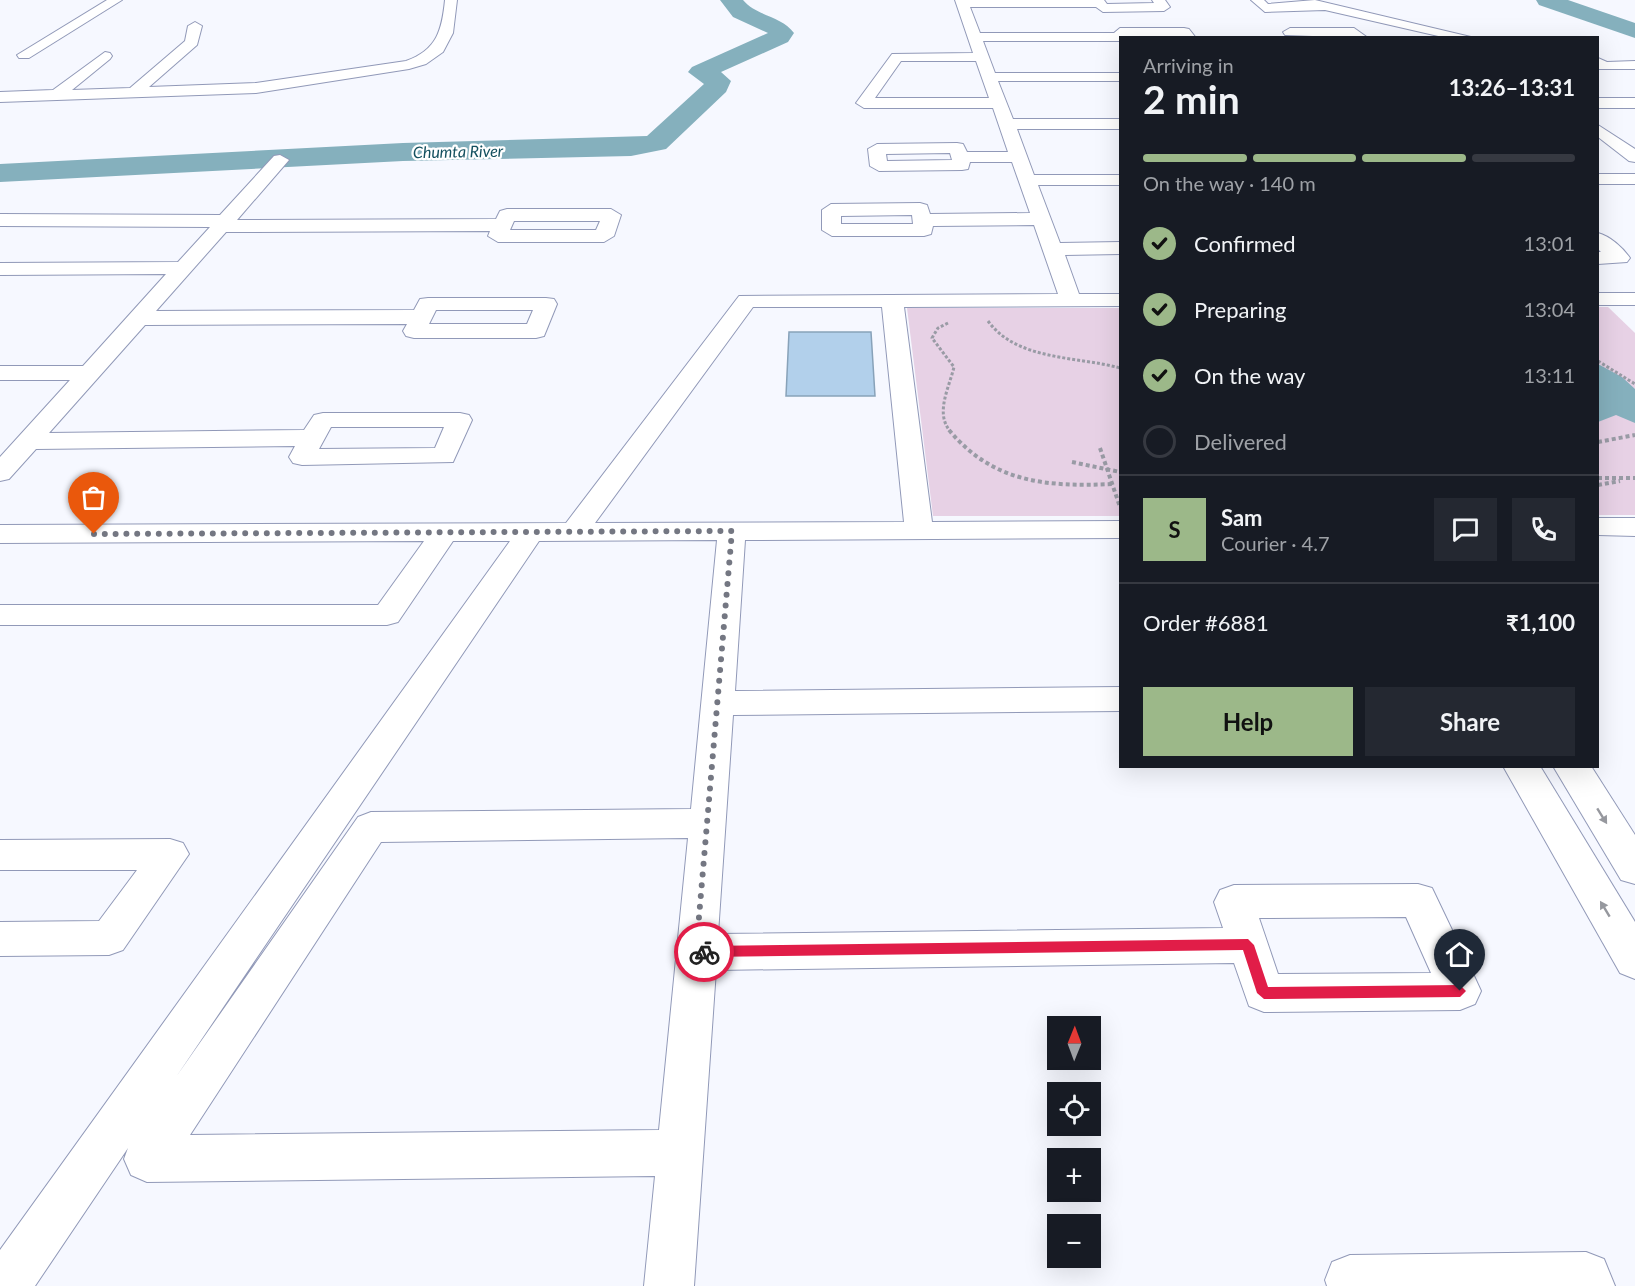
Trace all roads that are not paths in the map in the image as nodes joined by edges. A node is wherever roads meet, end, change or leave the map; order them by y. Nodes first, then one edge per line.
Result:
1 (116, 0) edge
2 (451, 0) edge
3 (1158, 0) edge
4 (1257, 0) edge
5 (1299, 0) edge
6 (961, 2) edge
7 (1099, 2) edge
8 (1329, 7) junction
9 (195, 26) dead end
10 (1122, 36) edge
11 (1187, 36) edge
12 (1294, 36) edge
13 (1360, 36) edge
14 (1462, 36) edge
15 (974, 37) junction
16 (1119, 37) edge
17 (1599, 54) edge
18 (1635, 54) edge
19 (24, 55) dead end
20 (105, 56) dead end
21 (982, 57) junction
22 (1599, 63) edge
23 (1635, 65) edge
24 (989, 77) junction
25 (1119, 77) edge
26 (135, 91) junction
27 (59, 93) junction
28 (0, 97) edge
29 (999, 103) junction
30 (1599, 103) edge
31 (1635, 103) edge
32 (1006, 124) junction
33 (1119, 124) edge
34 (1599, 131) edge
35 (1634, 156) edge
36 (960, 157) dead end
37 (1018, 157) junction
38 (279, 160) dead end
39 (1599, 179) edge
40 (1635, 179) edge
41 (1027, 180) junction
42 (1119, 180) edge
43 (1041, 219) junction
44 (0, 220) edge
45 (922, 220) dead end
46 (223, 224) junction
47 (502, 225) junction
48 (1635, 247) edge
49 (1601, 248) edge
50 (1052, 249) junction
51 (1119, 249) edge
52 (183, 268) junction
53 (0, 269) edge
54 (1616, 299) edge
55 (892, 300) junction
56 (1071, 300) junction
57 (1119, 300) edge
58 (1635, 316) edge
59 (422, 317) junction
60 (139, 318) junction
61 (89, 373) junction
62 (0, 374) edge
63 (313, 438) junction
64 (29, 441) junction
65 (0, 473) edge
66 (1635, 527) edge
67 (1599, 528) edge
68 (920, 530) junction
69 (1119, 530) edge
70 (732, 531) junction
71 (445, 532) junction
72 (531, 532) junction
73 (574, 532) junction
74 (0, 534) edge
75 (0, 615) edge
76 (1119, 699) edge
77 (717, 703) junction
78 (1522, 768) edge
79 (1572, 768) edge
80 (707, 823) junction
81 (0, 855) edge
82 (1635, 868) edge
83 (0, 939) edge
84 (1248, 945) junction
85 (696, 952) junction
86 (1635, 960) edge
87 (680, 1153) junction
88 (5, 1286) edge
89 (669, 1286) edge
90 (1352, 1286) edge
91 (1590, 1286) edge

1 - 19 street
2 - 26 street
3 - 7 street
4 - 8 street
5 - 8 street
6 - 7 street
6 - 15 street
8 - 14 street
9 - 26 street
10 - 11 street
12 - 13 street
15 - 16 street
15 - 21 street
17 - 18 street
20 - 27 street
21 - 24 street
21 - 29 street
22 - 23 street
24 - 25 street
24 - 29 street
26 - 27 street
27 - 28 street
29 - 32 street
30 - 31 street
32 - 33 street
32 - 37 street
34 - 35 street
36 - 37 street
37 - 41 street
38 - 46 street
39 - 40 street
41 - 42 street
41 - 43 street
43 - 45 street
43 - 50 street
44 - 46 street
46 - 47 street
46 - 52 street
47 - 47 street
48 - 49 street
50 - 51 street
50 - 56 street
52 - 53 street
52 - 60 street
54 - 58 street
55 - 56 street
55 - 68 street
55 - 73 street
56 - 57 street
59 - 59 street
59 - 60 street
60 - 61 street
61 - 62 street
61 - 64 street
63 - 63 street
63 - 64 street
64 - 65 street
66 - 67 street
68 - 69 street
68 - 70 street
70 - 73 street
70 - 77 street
71 - 72 street
71 - 74 street
71 - 75 street
72 - 73 street
72 - 88 street
76 - 77 street
77 - 80 street
86 -> 78 street
79 -> 82 street
80 - 85 street
80 - 87 street
81 - 83 street
84 - 84 street
84 - 85 street
85 - 87 street
87 - 89 street
90 - 91 street

